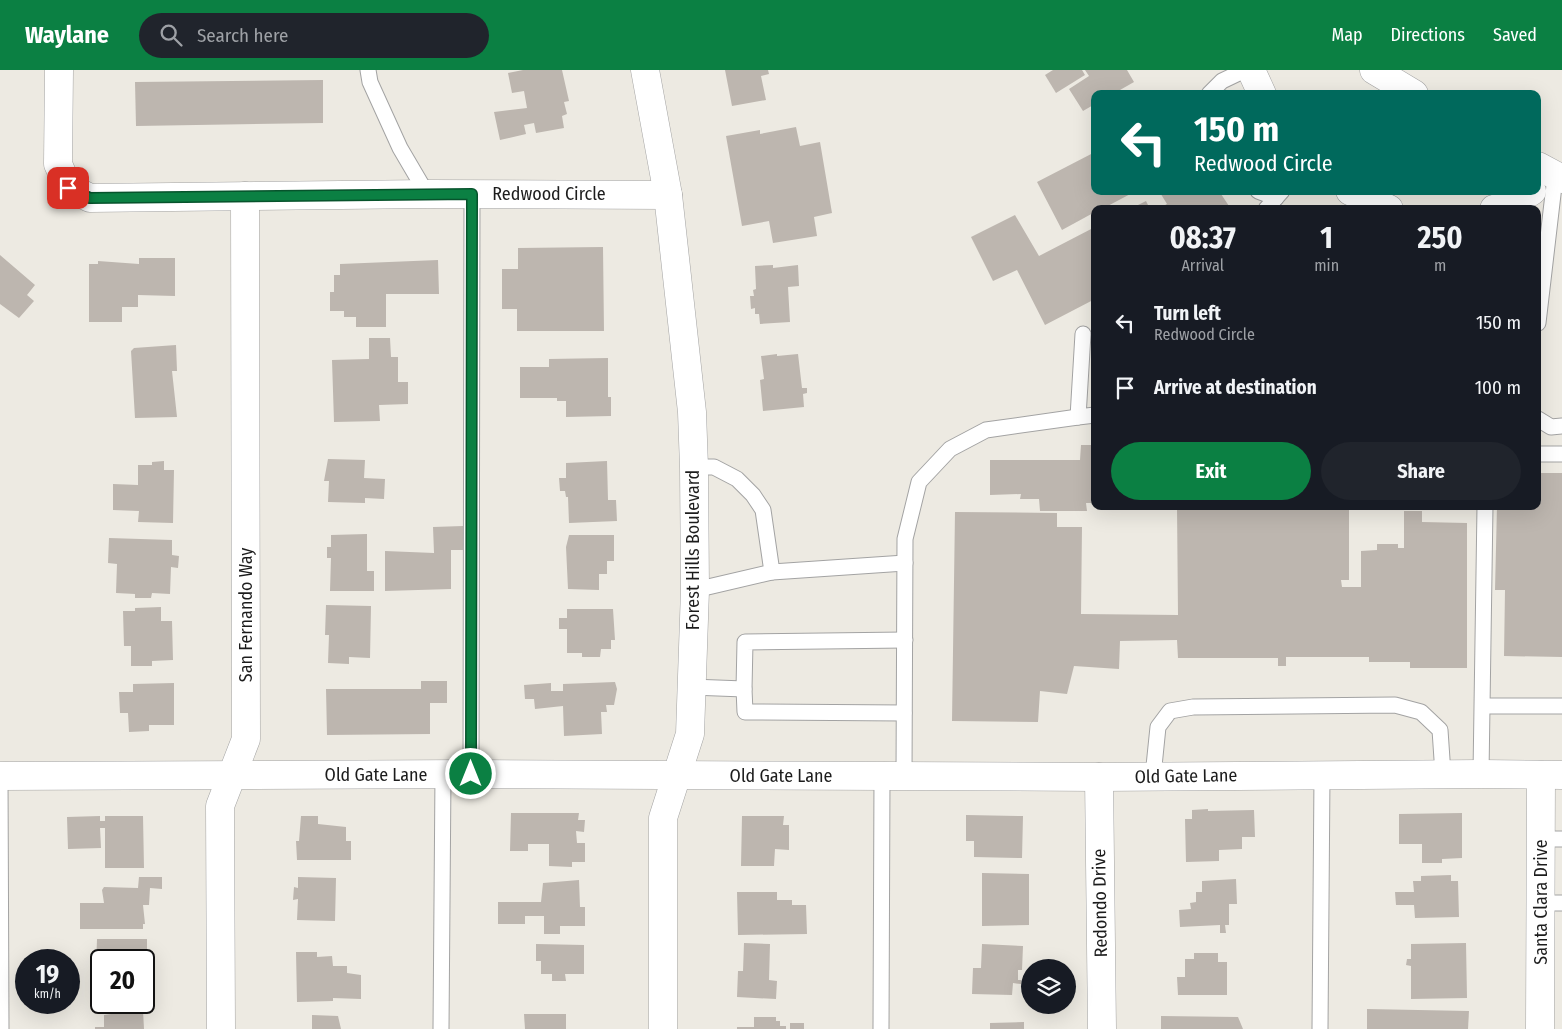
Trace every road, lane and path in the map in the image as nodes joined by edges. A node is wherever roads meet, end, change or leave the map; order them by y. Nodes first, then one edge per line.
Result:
1 (59, 70) edge
2 (368, 70) edge
3 (644, 70) edge
4 (1245, 70) edge
5 (1251, 70) edge
6 (1374, 70) edge
7 (1213, 90) edge
8 (1260, 90) edge
9 (1407, 90) edge
10 (1548, 178) edge
11 (427, 194) junction
12 (472, 194) junction
13 (668, 195) junction
14 (1359, 195) edge
15 (1526, 195) edge
16 (245, 196) junction
17 (1380, 205) edge
18 (1508, 205) edge
19 (1541, 280) edge
20 (1084, 334) dead end
21 (1091, 415) edge
22 (1078, 417) junction
23 (1541, 421) edge
24 (1562, 426) edge
25 (1541, 454) edge
26 (1562, 454) edge
27 (694, 467) junction
28 (1485, 510) edge
29 (905, 563) junction
30 (772, 572) junction
31 (695, 590) junction
32 (905, 640) junction
33 (691, 687) junction
34 (744, 689) junction
35 (1483, 706) junction
36 (1562, 706) edge
37 (904, 713) junction
38 (443, 774) junction
39 (471, 774) junction
40 (1443, 774) junction
41 (1481, 774) junction
42 (232, 775) junction
43 (677, 775) junction
44 (1322, 775) junction
45 (1552, 775) edge
46 (0, 776) edge
47 (893, 776) junction
48 (1154, 776) junction
49 (1099, 778) junction
50 (1551, 839) edge
51 (1552, 903) edge
52 (1, 1029) edge
53 (221, 1029) edge
54 (441, 1029) edge
55 (663, 1029) edge
56 (881, 1029) edge
57 (1102, 1029) edge
58 (1320, 1029) edge
59 (1540, 1029) edge

1 - 16 street, Redwood Circle
2 - 11 lane
3 - 13 street, Forest Hills Boulevard
4 - 7 lane
5 - 8 street
6 - 9 street
10 - 19 lane
11 - 12 street, Redwood Circle
11 - 16 street, Redwood Circle
12 - 13 street, Redwood Circle
12 - 39 lane
13 - 27 street, Forest Hills Boulevard
14 - 17 street
15 - 18 street
16 - 42 street, San Fernando Way
20 - 22 lane
21 - 22 lane
22 - 29 lane
23 - 24 lane
25 - 26 lane
27 - 30 lane
27 - 31 street, Forest Hills Boulevard
28 - 35 lane
29 - 30 lane
29 - 32 lane
30 - 31 lane
31 - 33 street, Forest Hills Boulevard
32 - 34 lane
32 - 37 lane
33 - 34 lane
33 - 43 street, Forest Hills Boulevard
34 - 37 lane
35 - 36 lane
35 - 41 lane
37 - 47 lane
38 - 39 street, Old Gate Lane
38 - 42 street, Old Gate Lane
38 - 54 lane
39 - 43 street, Old Gate Lane
40 - 41 street, Old Gate Lane
40 - 44 street, Old Gate Lane
40 - 48 lane
41 - 45 street, Old Gate Lane
42 - 46 street, Old Gate Lane
42 - 53 street, San Fernando Way
43 - 47 street, Old Gate Lane
43 - 55 street, Forest Hills Boulevard
44 - 48 street, Old Gate Lane
44 - 58 lane
45 - 50 street, Santa Clara Drive
46 - 52 lane
47 - 49 street, Old Gate Lane
47 - 56 lane
48 - 49 street, Old Gate Lane
49 - 57 street, Redondo Drive
50 - 51 street, Santa Clara Drive
51 - 59 street, Santa Clara Drive

